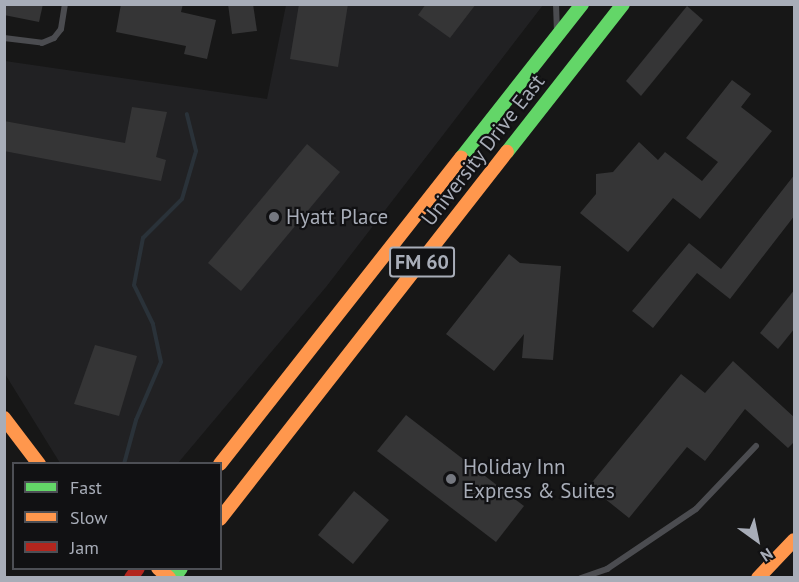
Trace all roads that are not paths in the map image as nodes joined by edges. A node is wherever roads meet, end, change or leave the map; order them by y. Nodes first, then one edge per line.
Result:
1 (65, 4) edge
2 (556, 4) edge
3 (582, 4) edge
4 (623, 4) edge
5 (558, 36) junction
6 (4, 38) edge
7 (475, 168) junction
8 (4, 418) edge
9 (756, 446) dead end
10 (37, 462) edge
11 (222, 463) edge
12 (222, 516) edge
13 (795, 540) edge
14 (607, 569) junction
15 (759, 577) edge
16 (581, 578) edge
17 (611, 578) edge

1 - 6 lane
2 - 5 lane
3 - 5 main road, University Drive East / FM 60
4 - 7 main road, University Drive East / FM 60
5 - 7 main road, University Drive East / FM 60
7 - 11 main road, University Drive East / FM 60
7 - 12 main road, University Drive East / FM 60
8 - 10 main road
9 - 14 lane
13 - 15 main road
14 - 16 lane
14 - 17 lane

